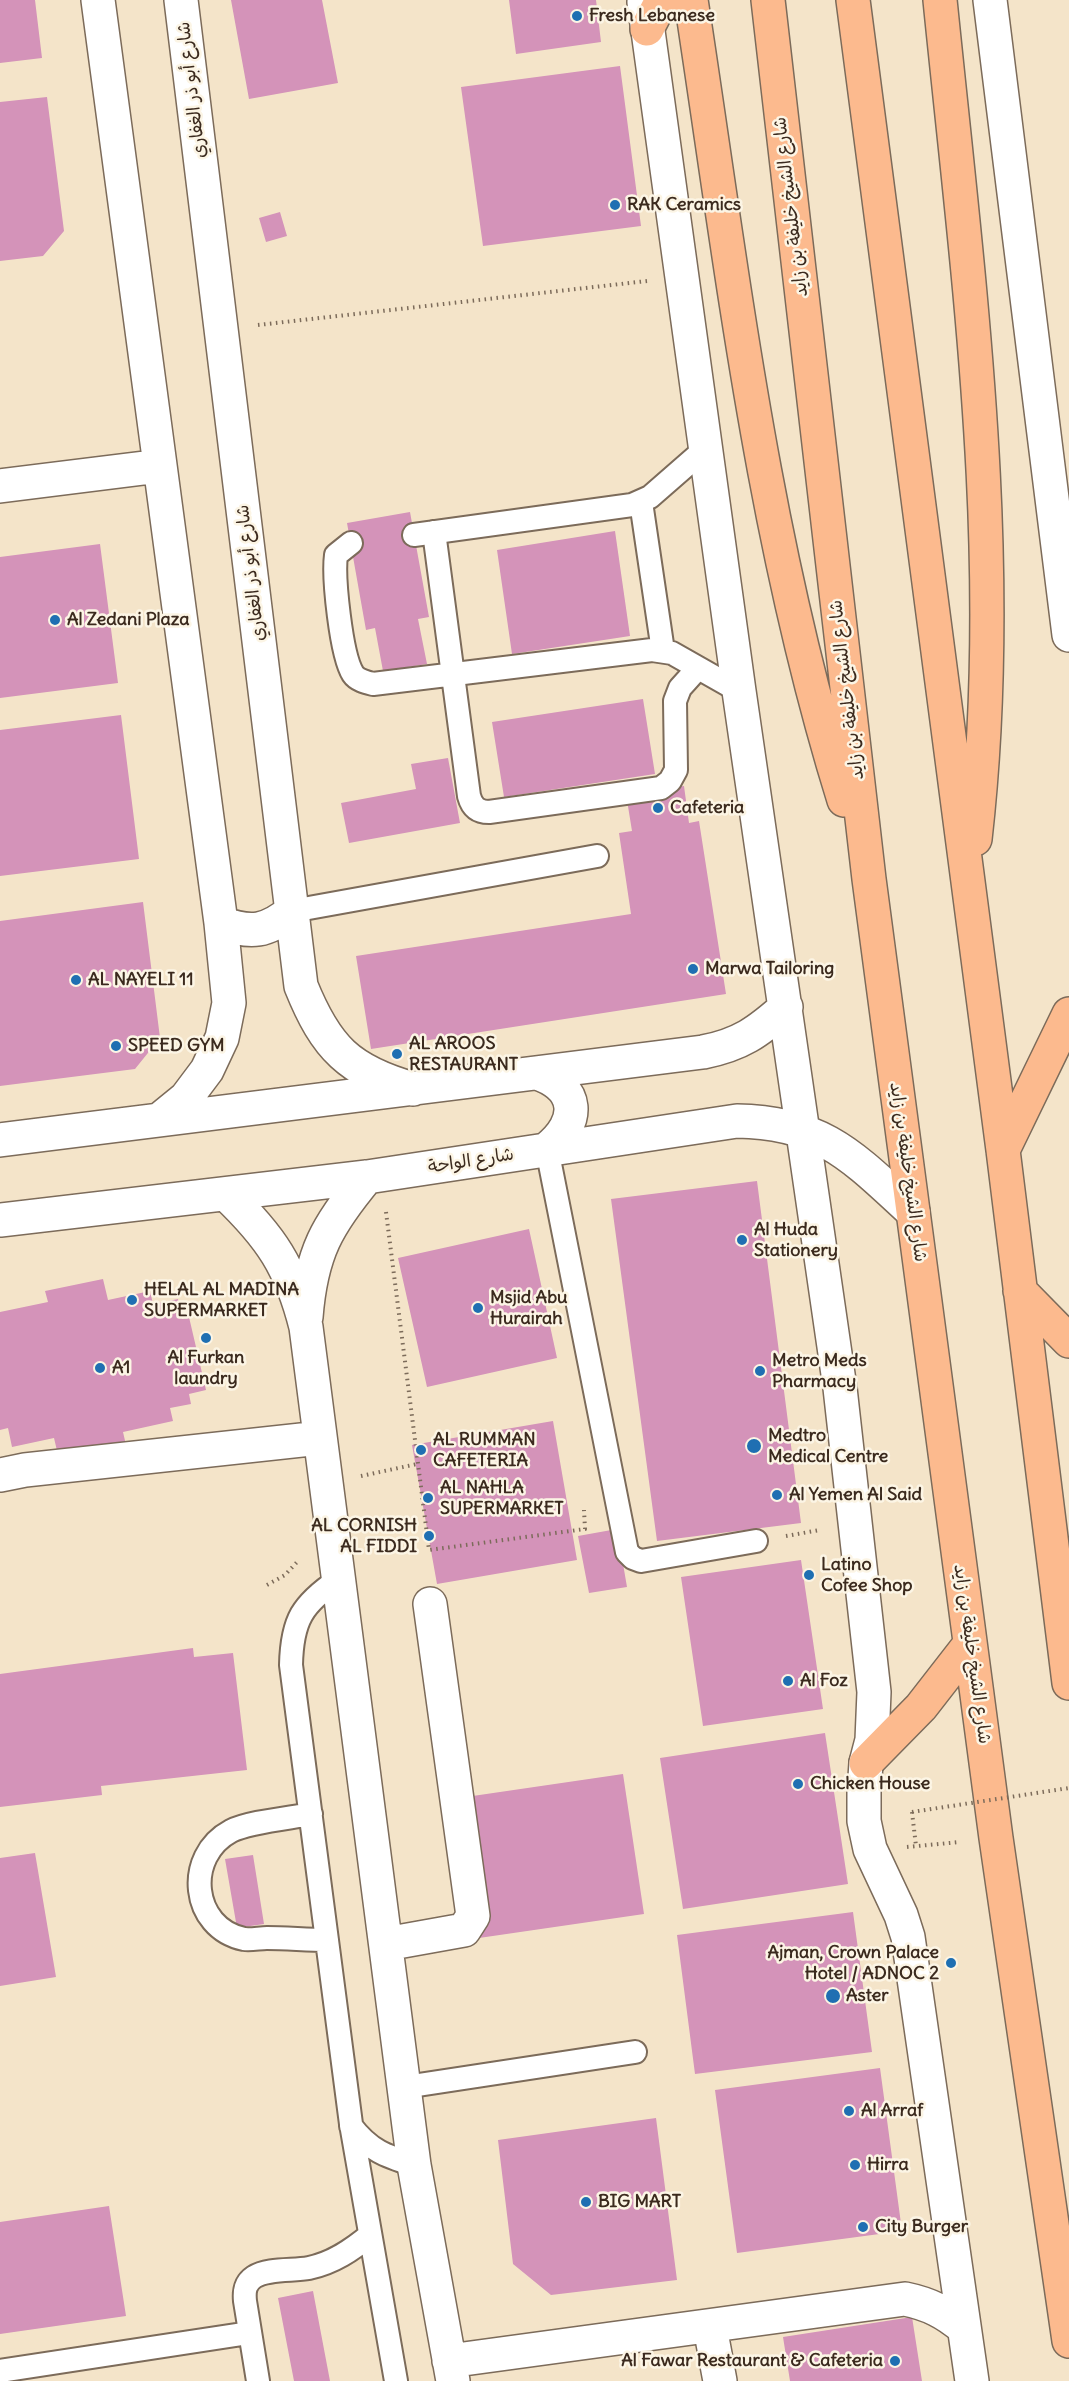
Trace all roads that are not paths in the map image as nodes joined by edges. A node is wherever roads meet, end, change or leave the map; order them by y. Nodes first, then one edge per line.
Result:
1 (98, 0) edge
2 (181, 0) edge
3 (662, 0) edge
4 (691, 0) edge
5 (768, 0) edge
6 (853, 0) edge
7 (940, 0) edge
8 (990, 0) edge
9 (645, 15) edge
10 (705, 449) junction
11 (160, 466) junction
12 (0, 486) edge
13 (641, 502) junction
14 (351, 543) dead end
15 (1069, 635) edge
16 (663, 651) junction
17 (698, 668) junction
18 (453, 674) junction
19 (739, 691) junction
20 (597, 856) dead end
21 (869, 879) junction
22 (969, 891) junction
23 (292, 911) junction
24 (221, 923) junction
25 (786, 1007) junction
26 (1069, 1014) edge
27 (537, 1072) junction
28 (413, 1089) junction
29 (159, 1120) junction
30 (804, 1131) junction
31 (0, 1140) edge
32 (547, 1149) junction
33 (1003, 1150) junction
34 (367, 1177) junction
35 (226, 1194) junction
36 (913, 1212) junction
37 (0, 1220) edge
38 (1020, 1291) junction
39 (306, 1328) junction
40 (1069, 1341) edge
41 (320, 1438) junction
42 (0, 1475) edge
43 (756, 1541) road end
44 (339, 1579) junction
45 (429, 1604) dead end
46 (970, 1644) junction
47 (1069, 1683) edge
48 (866, 1763) junction
49 (311, 1814) junction
50 (327, 1940) junction
51 (386, 1944) junction
52 (635, 2052) dead end
53 (405, 2087) junction
54 (351, 2124) junction
55 (414, 2165) junction
56 (370, 2235) junction
57 (710, 2327) junction
58 (964, 2328) junction
59 (249, 2333) junction
60 (1069, 2341) edge
61 (0, 2371) edge
62 (451, 2371) edge
63 (258, 2381) edge
64 (396, 2381) edge
65 (720, 2381) edge
66 (972, 2381) edge

1 - 11 street
2 - 23 street, شارع أبو ذر الغفاري
3 - 9 main road
4 - 21 main road
5 - 21 main road, شارع الشيخ خليفة بن زايد
6 - 22 main road
7 - 22 main road
8 - 15 street
9 - 10 street
10 - 13 lane
10 - 19 street
11 - 12 street
11 - 24 street
13 - 16 lane
13 - 18 lane
14 - 18 lane
16 - 17 lane
16 - 18 lane
17 - 18 lane
17 - 19 lane
19 - 25 street
20 - 23 lane
21 - 36 main road, شارع الشيخ خليفة بن زايد
22 - 33 main road
23 - 24 street
23 - 28 street, شارع أبو ذر الغفاري
24 - 29 street
25 - 27 street
25 - 30 street
26 - 33 main road
27 - 28 street
27 - 32 street
28 - 29 street
29 - 31 street
30 - 32 street, شارع الواحة
30 - 36 street, شارع الواحة
30 - 48 street
32 - 34 street, شارع الواحة
32 - 43 lane
33 - 38 main road
34 - 35 street, شارع الواحة
34 - 39 street
35 - 37 street, شارع الواحة
35 - 39 street
36 - 46 main road, شارع الشيخ خليفة بن زايد
38 - 40 main road
38 - 47 main road
39 - 41 street
41 - 42 street
41 - 44 street
44 - 49 lane
44 - 51 street
45 - 51 street
46 - 48 main road
46 - 60 main road, شارع الشيخ خليفة بن زايد
48 - 58 street
49 - 50 lane
49 - 50 lane
50 - 54 lane
51 - 53 street
52 - 53 lane
53 - 55 street
54 - 55 lane
54 - 56 lane
55 - 62 street
56 - 59 lane
56 - 64 lane
57 - 58 street
57 - 62 street
57 - 65 street
58 - 66 street
59 - 61 lane
59 - 63 lane

